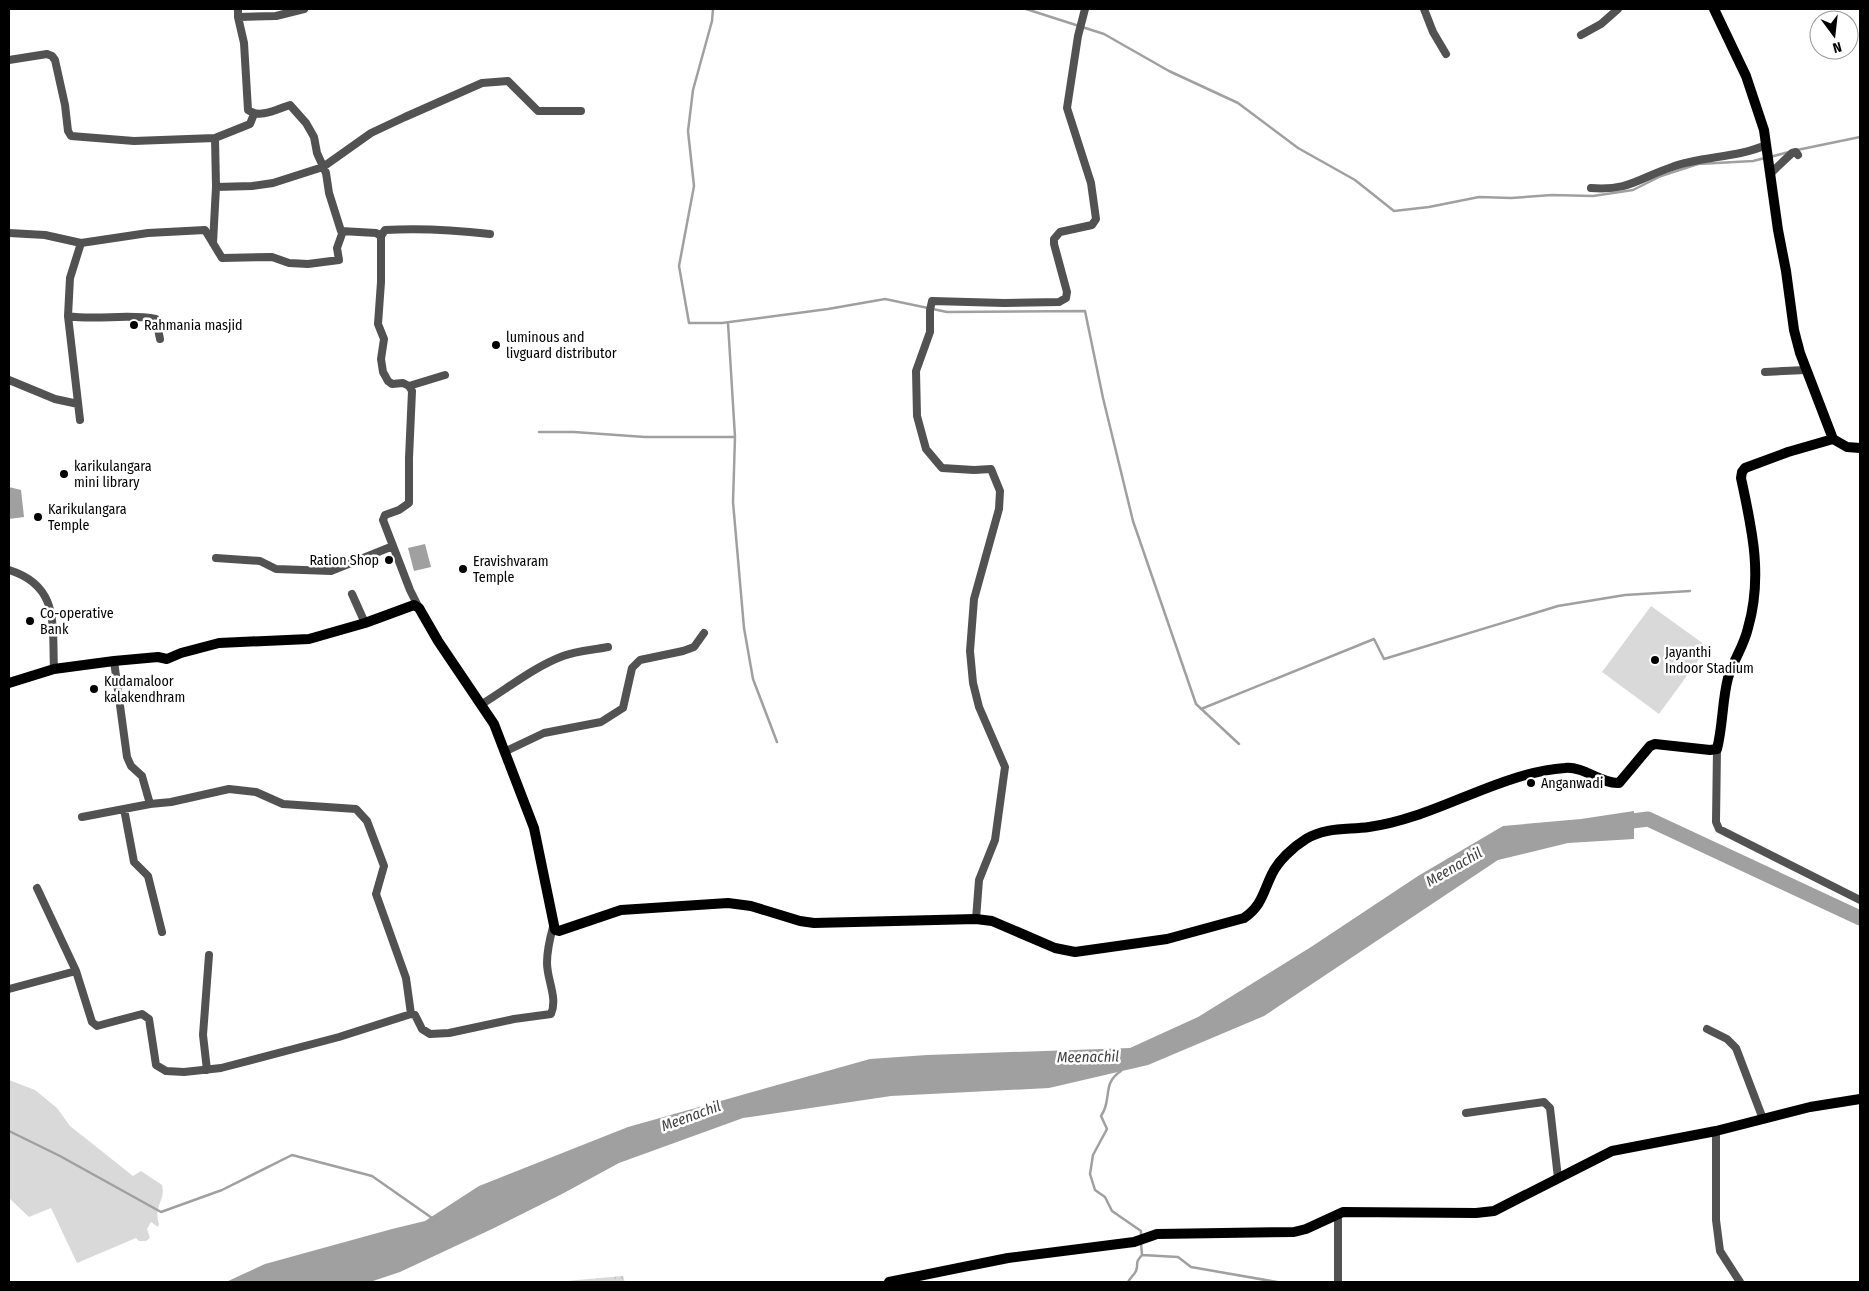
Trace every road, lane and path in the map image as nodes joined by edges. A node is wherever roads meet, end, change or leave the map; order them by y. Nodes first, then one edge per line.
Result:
1 (238, 9) edge
2 (304, 9) edge
3 (1085, 9) edge
4 (1424, 9) edge
5 (1618, 9) edge
6 (1714, 9) edge
7 (238, 17) junction
8 (1582, 36) dead end
9 (1446, 54) dead end
10 (9, 60) edge
11 (581, 111) dead end
12 (254, 114) junction
13 (215, 138) junction
14 (1767, 147) junction
15 (1798, 156) dead end
16 (322, 166) junction
17 (1770, 168) junction
18 (216, 187) junction
19 (1591, 188) dead end
20 (343, 231) junction
21 (9, 233) edge
22 (490, 234) dead end
23 (381, 236) junction
24 (81, 243) junction
25 (213, 243) junction
26 (68, 316) junction
27 (160, 339) dead end
28 (1806, 370) junction
29 (1765, 372) dead end
30 (445, 375) dead end
31 (9, 380) edge
32 (409, 386) junction
33 (78, 404) junction
34 (80, 420) dead end
35 (1833, 439) junction
36 (1860, 448) edge
37 (393, 546) junction
38 (216, 558) dead end
39 (9, 570) edge
40 (352, 594) dead end
41 (419, 608) junction
42 (365, 623) junction
43 (704, 633) dead end
44 (608, 646) dead end
45 (114, 661) junction
46 (54, 669) junction
47 (9, 683) edge
48 (482, 704) junction
49 (1717, 749) junction
50 (506, 751) junction
51 (150, 804) junction
52 (124, 809) junction
53 (82, 817) dead end
54 (37, 888) dead end
55 (1860, 900) edge
56 (976, 919) junction
57 (553, 927) junction
58 (162, 932) dead end
59 (210, 955) dead end
60 (76, 971) junction
61 (9, 989) edge
62 (411, 1014) junction
63 (1706, 1029) dead end
64 (207, 1070) junction
65 (1860, 1099) edge
66 (1466, 1113) dead end
67 (1763, 1119) junction
68 (1716, 1131) junction
69 (1558, 1178) junction
70 (1338, 1215) junction
71 (889, 1282) edge
72 (1338, 1282) edge
73 (1740, 1282) edge

1 - 7 street
2 - 7 street
3 - 56 street
4 - 9 street
5 - 8 street
6 - 14 main road
7 - 12 street
10 - 13 street
11 - 16 street
12 - 13 street
12 - 16 street
13 - 18 street
14 - 17 main road
14 - 19 street
15 - 17 street
16 - 18 street
16 - 20 street
17 - 28 main road
18 - 25 street
20 - 23 street
20 - 25 street
21 - 24 street
22 - 23 street
23 - 32 street
24 - 25 street
24 - 26 street
26 - 27 street
26 - 33 street
28 - 29 street
28 - 35 main road
30 - 32 street
31 - 33 street
32 - 37 street
33 - 34 street
35 - 36 main road
35 - 49 main road
37 - 38 street
37 - 41 street
39 - 46 street
40 - 42 street
41 - 42 main road
41 - 48 main road
42 - 45 main road
43 - 50 street
44 - 48 street
45 - 46 main road
45 - 51 street
46 - 47 main road
48 - 50 main road
49 - 55 street
49 - 56 main road
50 - 57 main road
51 - 52 street
51 - 62 street
52 - 53 street
52 - 58 street
54 - 60 street
56 - 57 main road
57 - 62 street
59 - 64 street
60 - 61 street
60 - 64 street
62 - 64 street
63 - 67 street
65 - 67 main road
66 - 69 street
67 - 68 main road
68 - 69 main road
68 - 73 street
69 - 70 main road
70 - 71 main road
70 - 72 street

